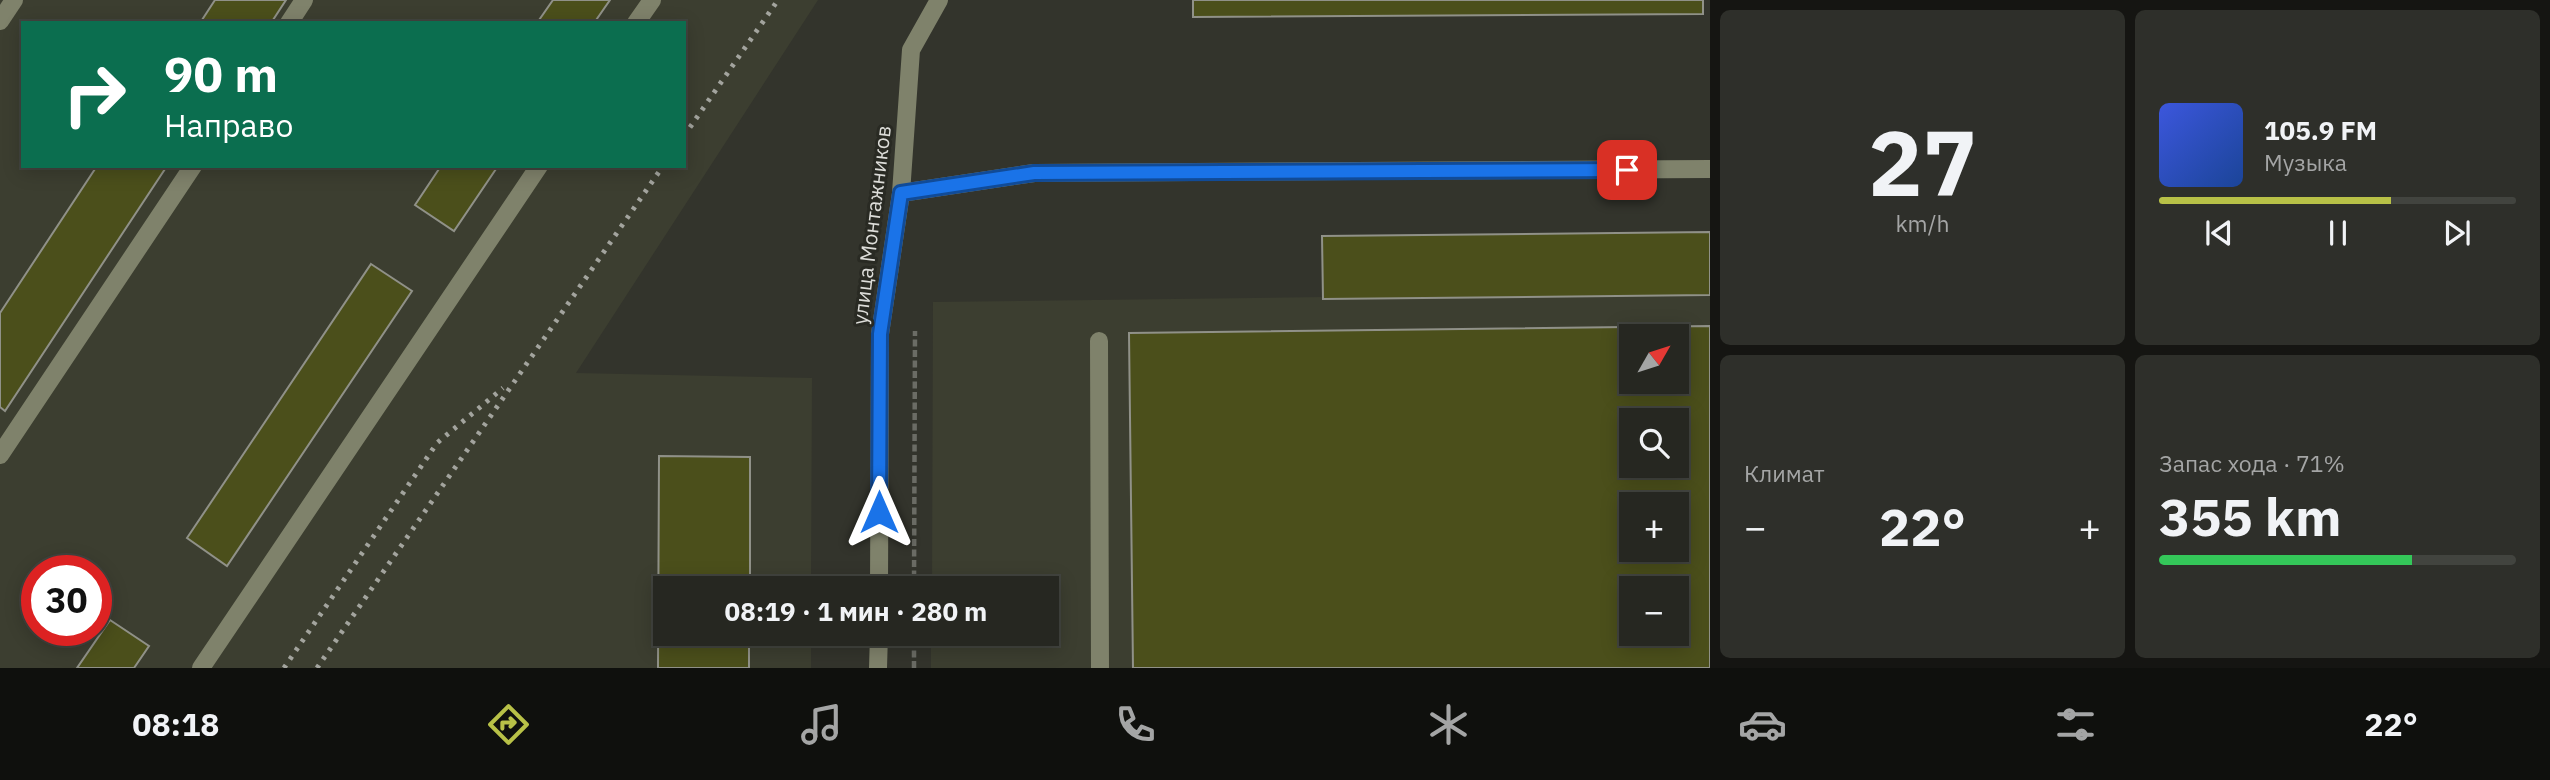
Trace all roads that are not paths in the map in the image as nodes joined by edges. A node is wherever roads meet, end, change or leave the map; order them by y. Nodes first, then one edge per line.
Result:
1 (14, 0) edge
2 (304, 0) edge
3 (652, 0) edge
4 (939, 0) edge
5 (0, 21) edge
6 (290, 21) edge
7 (637, 21) edge
8 (192, 168) edge
9 (538, 168) edge
10 (1710, 169) edge
11 (901, 193) junction
12 (1099, 341) dead end
13 (0, 455) edge
14 (879, 576) edge
15 (879, 646) edge
16 (201, 668) edge
17 (878, 668) edge
18 (1100, 668) edge

1 - 5 street
2 - 6 street
3 - 7 street
4 - 11 street, улица Монтажников
8 - 13 street
9 - 16 street
10 - 11 street
11 - 14 street, улица Монтажников
12 - 18 street
15 - 17 street

